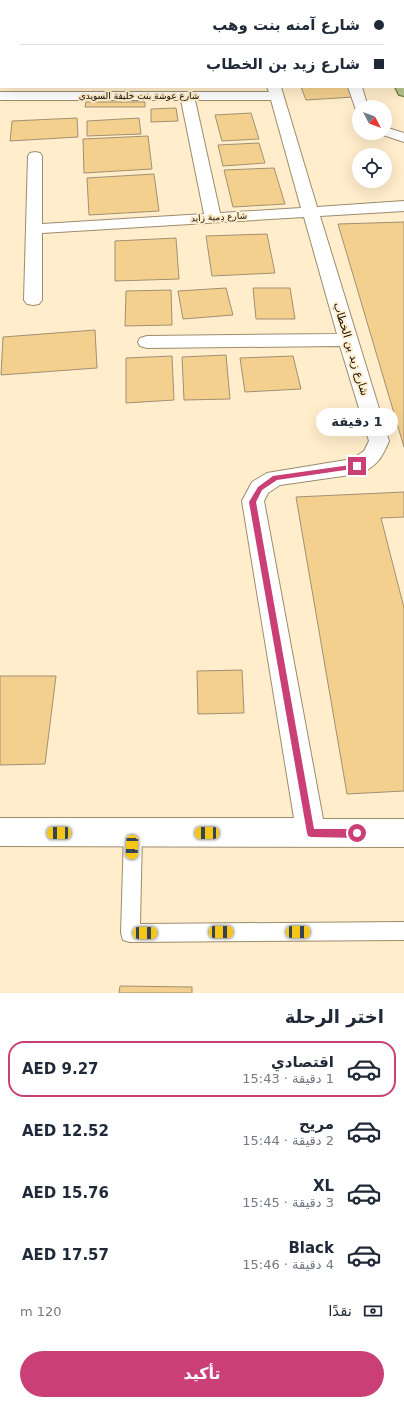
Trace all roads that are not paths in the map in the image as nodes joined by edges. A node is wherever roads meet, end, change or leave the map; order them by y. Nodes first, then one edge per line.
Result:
1 (355, 88) edge
2 (276, 92) edge
3 (0, 96) edge
4 (187, 96) junction
5 (359, 100) edge
6 (35, 156) dead end
7 (404, 206) edge
8 (311, 212) junction
9 (213, 218) junction
10 (35, 229) junction
11 (33, 300) dead end
12 (348, 340) junction
13 (147, 342) dead end
14 (0, 832) edge
15 (133, 833) junction
16 (311, 833) junction
17 (404, 834) edge
18 (404, 931) edge

1 - 5 street
2 - 4 street, شارع عوشة بنت خليفة السويدي
2 - 8 street, شارع زيد بن الخطاب
3 - 4 street, شارع عوشة بنت خليفة السويدي
4 - 9 street
6 - 10 street
7 - 8 street, شارع دِمية زايد
8 - 9 street, شارع دِمية زايد
8 - 12 street, شارع زيد بن الخطاب
9 - 10 street, شارع دِمية زايد
10 - 11 street
12 - 13 street
12 - 16 street, شارع زيد بن الخطاب
14 - 15 street
15 - 16 street
15 - 18 lane
16 - 17 street

